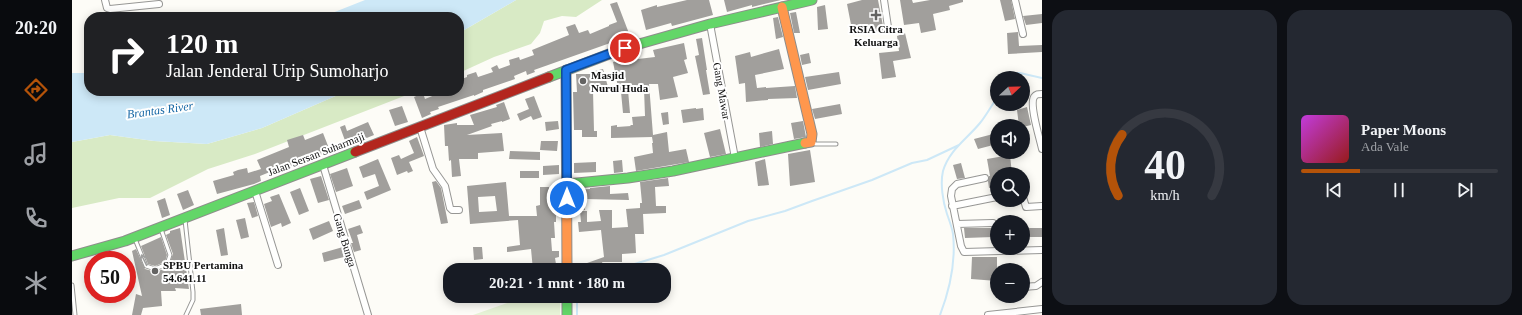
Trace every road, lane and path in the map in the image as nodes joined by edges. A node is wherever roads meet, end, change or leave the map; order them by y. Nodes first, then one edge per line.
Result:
1 (105, 0) edge
2 (812, 0) edge
3 (884, 0) edge
4 (1015, 0) edge
5 (159, 4) dead end
6 (782, 8) junction
7 (710, 24) junction
8 (888, 27) dead end
9 (1023, 34) dead end
10 (566, 70) junction
11 (1042, 94) edge
12 (420, 127) junction
13 (811, 142) junction
14 (836, 144) dead end
15 (1042, 149) edge
16 (735, 158) junction
17 (323, 165) junction
18 (985, 178) dead end
19 (567, 184) junction
20 (255, 191) junction
21 (990, 198) edge
22 (952, 206) junction
23 (1042, 206) edge
24 (1030, 207) edge
25 (459, 210) dead end
26 (185, 218) junction
27 (990, 223) edge
28 (957, 224) junction
29 (161, 227) junction
30 (134, 237) junction
31 (1042, 250) edge
32 (72, 256) edge
33 (567, 263) edge
34 (278, 265) dead end
35 (1042, 282) edge
36 (72, 285) edge
37 (1030, 286) edge
38 (567, 303) edge
39 (1042, 309) edge
40 (76, 315) edge
41 (186, 315) edge
42 (368, 315) edge
43 (567, 315) edge
44 (988, 315) edge

1 - 5 street
2 - 6 main road, Jalan Sersan Suharmaji
3 - 8 street
4 - 9 street
6 - 7 main road, Jalan Sersan Suharmaji
6 - 13 main road
7 - 10 main road, Jalan Sersan Suharmaji
7 - 16 street, Gang Mawar
10 - 12 main road, Jalan Sersan Suharmaji
10 - 19 main road
11 - 15 street
12 - 17 main road, Jalan Sersan Suharmaji
12 - 25 street
13 - 14 lane
13 - 16 main road
16 - 19 main road
17 - 20 main road, Jalan Sersan Suharmaji
17 - 42 street, Gang Bunga
18 - 22 street
19 - 33 main road
20 - 26 main road, Jalan Sersan Suharmaji
20 - 34 street
21 - 22 street
22 - 28 street
23 - 24 street
26 - 29 main road, Jalan Sersan Suharmaji
26 - 41 lane
27 - 28 street
28 - 31 street
29 - 30 main road, Jalan Sersan Suharmaji
29 -> 30 lane
30 - 32 main road, Jalan Sersan Suharmaji
35 - 37 street
36 - 40 lane
38 - 43 main road
39 - 44 street

